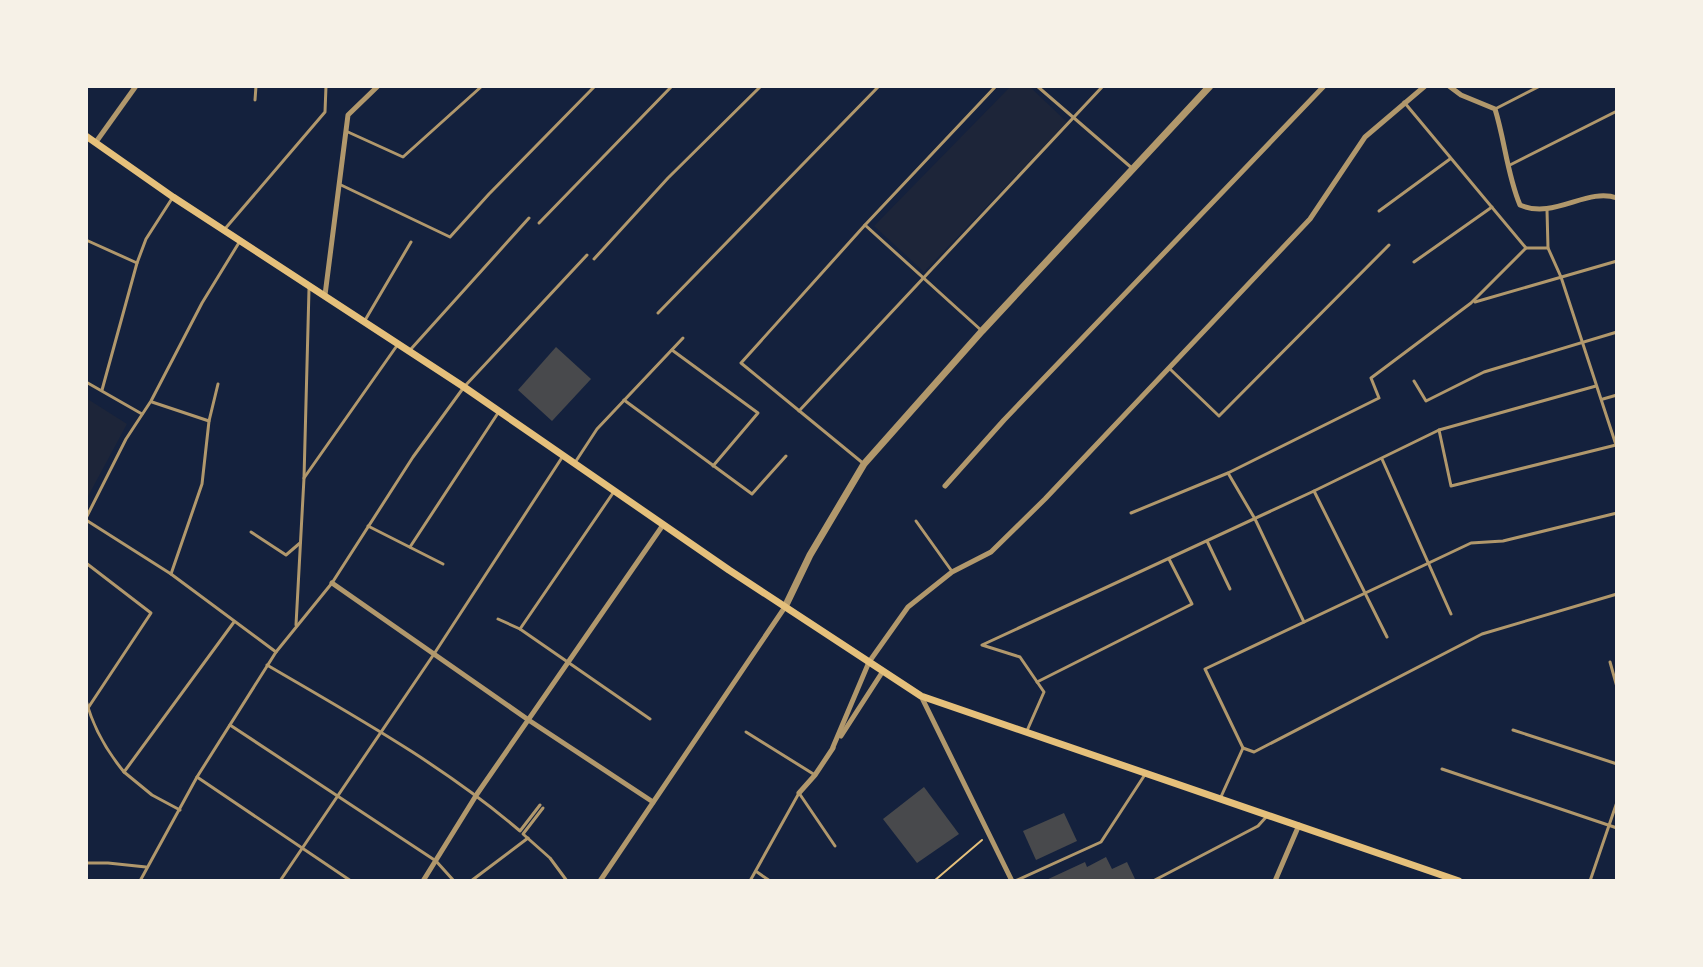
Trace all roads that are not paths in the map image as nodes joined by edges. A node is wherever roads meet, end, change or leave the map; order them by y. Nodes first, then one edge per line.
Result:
1 (136, 86) edge
2 (256, 86) edge
3 (326, 86) edge
4 (378, 86) edge
5 (482, 86) edge
6 (672, 86) edge
7 (761, 86) edge
8 (879, 86) edge
9 (996, 86) edge
10 (1037, 86) edge
11 (1103, 86) edge
12 (1210, 86) edge
13 (1324, 86) edge
14 (1425, 86) edge
15 (1449, 86) edge
16 (1540, 86) edge
17 (594, 87) edge
18 (255, 100) dead end
19 (1404, 102) junction
20 (1495, 109) junction
21 (1617, 111) edge
22 (1074, 118) junction
23 (344, 131) junction
24 (86, 136) edge
25 (96, 142) junction
26 (1450, 159) junction
27 (1508, 166) junction
28 (1133, 169) junction
29 (337, 184) junction
30 (173, 197) junction
31 (1617, 198) edge
32 (1492, 207) junction
33 (1547, 210) junction
34 (1379, 211) dead end
35 (529, 218) dead end
36 (539, 223) dead end
37 (865, 225) junction
38 (224, 230) junction
39 (86, 240) edge
40 (240, 241) junction
41 (411, 242) dead end
42 (1389, 245) dead end
43 (1526, 248) junction
44 (1548, 248) junction
45 (587, 255) dead end
46 (594, 259) dead end
47 (1617, 261) edge
48 (1414, 262) dead end
49 (137, 263) junction
50 (1561, 277) junction
51 (925, 278) junction
52 (309, 285) junction
53 (325, 295) junction
54 (1471, 303) junction
55 (658, 313) dead end
56 (364, 322) junction
57 (982, 331) junction
58 (1617, 332) edge
59 (683, 338) dead end
60 (1582, 342) junction
61 (398, 345) junction
62 (672, 350) junction
63 (408, 352) junction
64 (1170, 368) junction
65 (1414, 381) dead end
66 (86, 382) edge
67 (218, 384) dead end
68 (1596, 386) junction
69 (464, 387) junction
70 (102, 390) junction
71 (1617, 395) edge
72 (1603, 399) junction
73 (624, 400) junction
74 (151, 401) junction
75 (799, 411) junction
76 (499, 412) junction
77 (142, 414) junction
78 (209, 421) junction
79 (1439, 430) junction
80 (1617, 446) edge
81 (563, 456) junction
82 (786, 456) dead end
83 (1382, 459) junction
84 (574, 464) junction
85 (864, 464) junction
86 (713, 466) junction
87 (1228, 473) junction
88 (304, 478) junction
89 (945, 486) dead end
90 (615, 491) junction
91 (1314, 491) junction
92 (1131, 513) dead end
93 (1617, 513) edge
94 (86, 519) edge
95 (1255, 519) junction
96 (916, 521) dead end
97 (663, 525) junction
98 (368, 526) junction
99 (251, 532) dead end
100 (1207, 541) junction
101 (301, 542) junction
102 (410, 547) junction
103 (1169, 559) junction
104 (86, 563) edge
105 (1429, 563) junction
106 (443, 564) dead end
107 (952, 572) junction
108 (171, 574) junction
109 (332, 583) junction
110 (1230, 589) dead end
111 (1365, 593) junction
112 (1617, 594) edge
113 (785, 607) junction
114 (1451, 614) dead end
115 (498, 619) dead end
116 (234, 622) junction
117 (1304, 622) junction
118 (296, 627) junction
119 (520, 629) junction
120 (1387, 637) dead end
121 (276, 652) junction
122 (434, 654) junction
123 (869, 662) junction
124 (1610, 662) dead end
125 (569, 663) junction
126 (267, 665) junction
127 (884, 670) junction
128 (1037, 682) junction
129 (1617, 687) edge
130 (921, 696) junction
131 (86, 700) edge
132 (88, 708) junction
133 (650, 719) dead end
134 (530, 721) junction
135 (230, 725) junction
136 (1513, 730) dead end
137 (381, 731) junction
138 (746, 732) dead end
139 (1026, 733) junction
140 (833, 747) junction
141 (1243, 748) junction
142 (1617, 764) edge
143 (1442, 769) dead end
144 (124, 772) junction
145 (1146, 772) junction
146 (815, 775) junction
147 (197, 777) junction
148 (799, 793) junction
149 (477, 794) junction
150 (337, 795) junction
151 (1220, 799) junction
152 (653, 802) junction
153 (1617, 802) edge
154 (180, 810) junction
155 (1268, 814) junction
156 (1299, 825) junction
157 (1609, 825) junction
158 (1617, 828) edge
159 (528, 838) junction
160 (835, 846) dead end
161 (301, 847) junction
162 (436, 861) junction
163 (86, 863) edge
164 (146, 867) junction
165 (756, 871) junction
166 (140, 881) edge
167 (280, 881) edge
168 (351, 881) edge
169 (423, 881) edge
170 (454, 881) edge
171 (471, 881) edge
172 (567, 881) edge
173 (600, 881) edge
174 (750, 881) edge
175 (770, 881) edge
176 (1014, 881) edge
177 (1153, 881) edge
178 (1275, 881) edge
179 (1459, 881) edge
180 (1590, 881) edge

1 - 25 street
2 - 18 lane
3 - 38 lane
4 - 23 street
5 - 23 lane
6 - 36 lane
7 - 46 lane
8 - 55 lane
9 - 37 lane
10 - 22 lane
11 - 22 lane
12 - 28 street
13 - 89 street
14 - 19 street
15 - 20 street
16 - 20 lane
17 - 29 lane
19 - 26 lane
19 - 64 street
20 - 27 street
21 - 27 lane
22 - 28 lane
22 - 51 lane
23 - 29 street
24 - 25 main road
25 - 30 main road
26 - 32 lane
26 - 34 lane
27 - 33 street
28 - 57 street
29 - 53 street
30 - 38 main road
30 - 49 lane
31 - 33 street
32 - 43 lane
32 - 48 lane
33 - 44 lane
35 - 63 lane
37 - 51 lane
37 - 75 lane
38 - 40 main road
39 - 49 lane
40 - 52 main road
40 - 74 lane
41 - 56 lane
42 - 64 lane
43 - 44 lane
43 - 54 lane
44 - 50 lane
45 - 69 lane
47 - 50 lane
49 - 70 lane
50 - 54 lane
50 - 60 lane
51 - 57 lane
51 - 75 lane
52 - 53 main road
52 - 88 lane
53 - 56 main road
54 - 87 lane
56 - 61 main road
57 - 85 street
58 - 60 lane
59 - 62 lane
60 - 65 lane
60 - 68 lane
61 - 63 main road
61 - 88 lane
62 - 73 lane
62 - 86 lane
63 - 69 main road
64 - 107 street
66 - 70 lane
67 - 78 lane
68 - 72 lane
68 - 79 lane
69 - 76 main road
69 - 98 lane
70 - 77 lane
71 - 72 lane
72 - 80 lane
73 - 84 lane
73 - 86 lane
74 - 77 lane
74 - 78 lane
75 - 85 lane
76 - 81 main road
76 - 102 lane
77 - 94 lane
78 - 108 lane
79 - 80 lane
79 - 83 lane
81 - 84 main road
81 - 122 lane
82 - 86 lane
83 - 91 lane
83 - 105 lane
84 - 90 main road
85 - 113 street
87 - 92 lane
87 - 95 lane
88 - 101 lane
90 - 97 main road
90 - 119 lane
91 - 95 lane
91 - 111 lane
93 - 105 lane
94 - 108 lane
95 - 100 lane
95 - 117 lane
96 - 107 lane
97 - 113 main road
97 - 125 street
98 - 102 lane
98 - 109 lane
99 - 101 lane
100 - 103 lane
100 - 110 lane
101 - 118 lane
102 - 106 lane
103 - 128 lane
103 - 128 lane
104 - 132 lane
105 - 111 lane
105 - 114 lane
107 - 123 street
108 - 116 lane
109 - 118 lane
109 - 122 street
111 - 117 lane
111 - 120 lane
112 - 141 lane
113 - 123 main road
113 - 152 street
115 - 119 lane
116 - 121 lane
116 - 144 lane
117 - 141 lane
118 - 121 lane
119 - 125 lane
121 - 126 lane
122 - 134 street
122 - 137 lane
123 - 127 main road
123 - 140 street
124 - 129 lane
125 - 133 lane
125 - 134 street
126 - 135 lane
126 - 137 lane
127 - 130 main road
127 - 140 street
128 - 139 lane
130 - 139 main road
130 - 176 street
131 - 132 lane
132 - 144 lane
134 - 149 street
134 - 152 street
135 - 147 lane
135 - 150 lane
136 - 142 lane
137 - 149 lane
137 - 150 lane
138 - 146 lane
139 - 145 main road
140 - 146 street
141 - 151 lane
143 - 157 lane
144 - 154 lane
145 - 151 main road
145 - 176 lane
146 - 148 street
147 - 154 lane
147 - 161 lane
148 - 160 lane
148 - 165 lane
149 - 159 lane
149 - 162 street
150 - 161 lane
150 - 162 lane
151 - 155 main road
152 - 173 street
153 - 157 lane
154 - 164 lane
155 - 156 main road
155 - 177 lane
156 - 178 street
156 - 179 main road
157 - 158 lane
157 - 180 lane
159 - 171 lane
159 - 172 lane
161 - 167 lane
161 - 168 lane
162 - 169 street
162 - 170 lane
163 - 164 lane
164 - 166 lane
165 - 174 lane
165 - 175 lane

